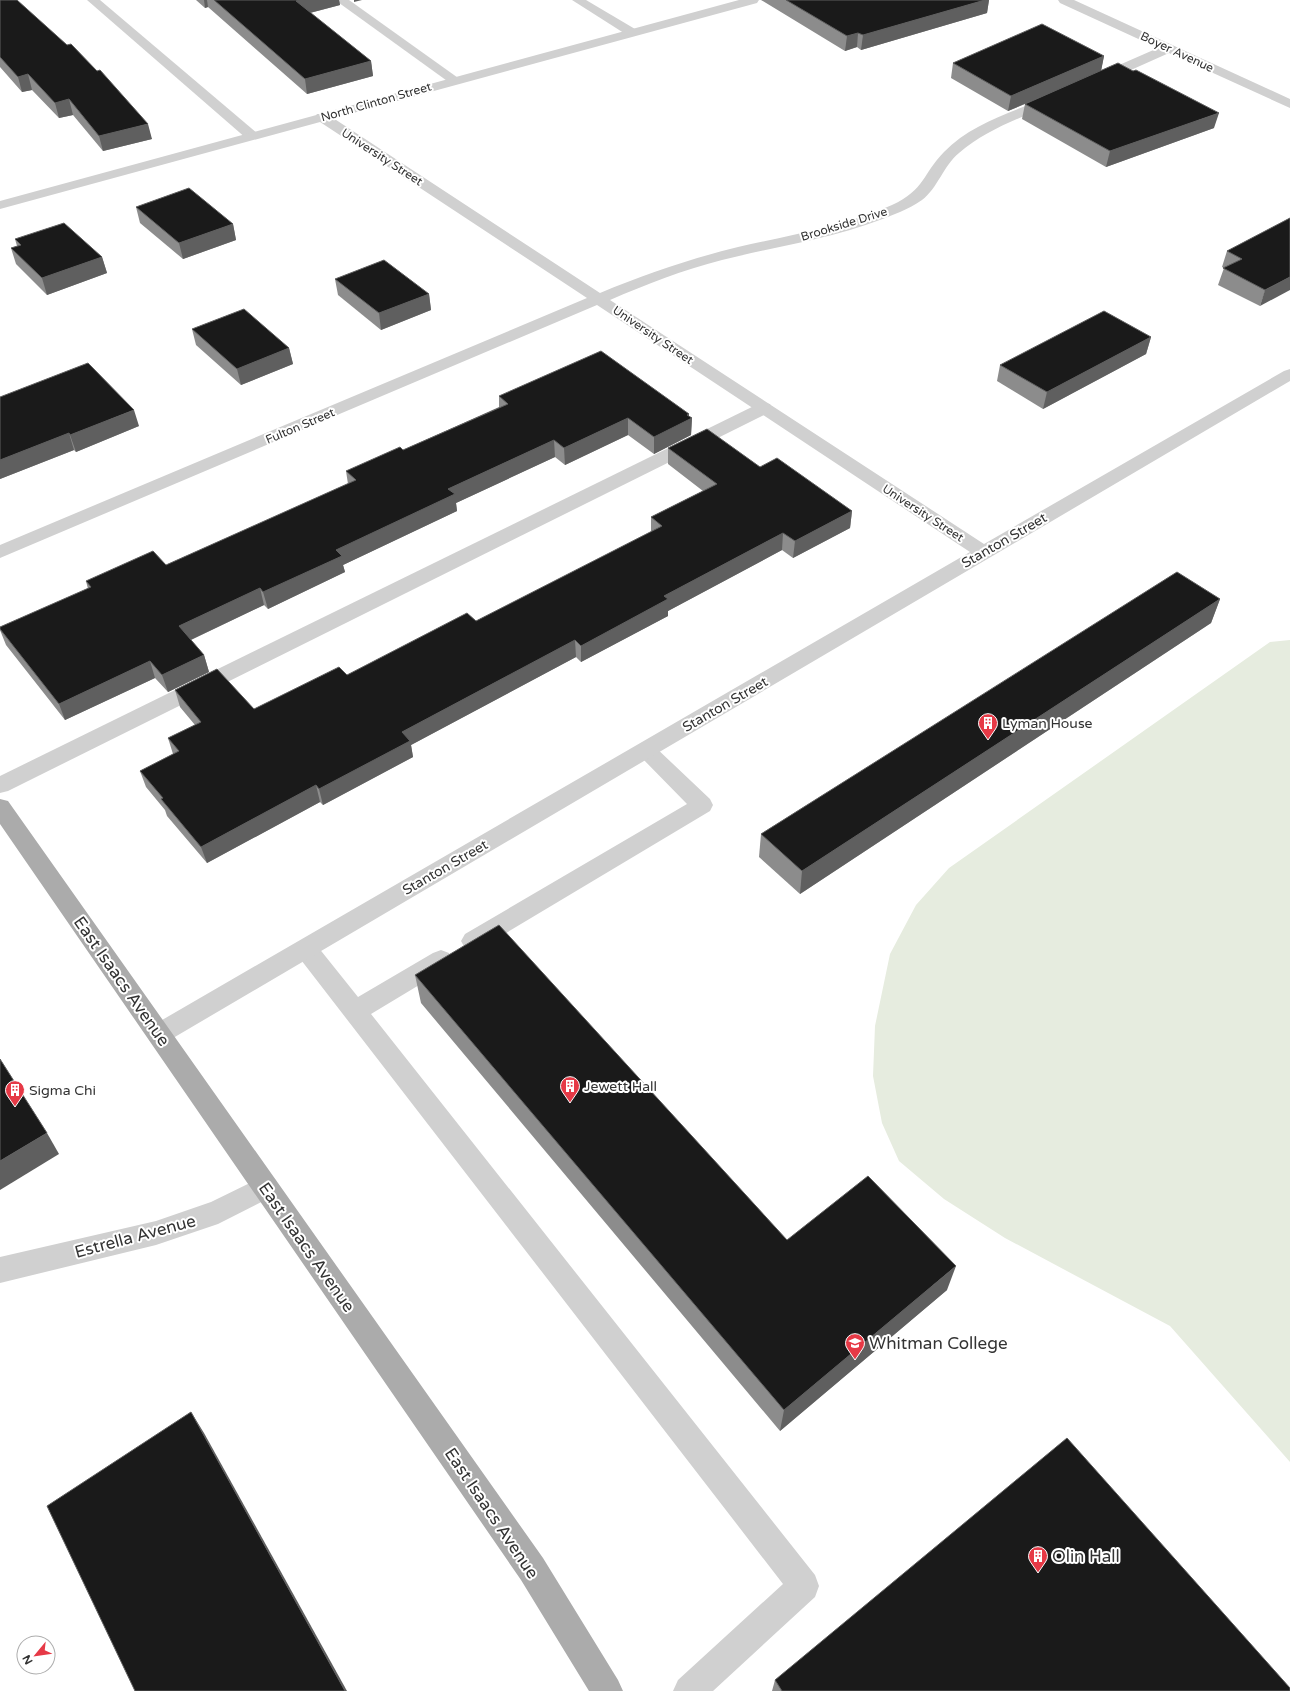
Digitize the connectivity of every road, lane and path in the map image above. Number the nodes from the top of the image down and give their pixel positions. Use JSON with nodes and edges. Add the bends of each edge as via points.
{"nodes":[{"id":1,"x":93,"y":0,"type":"edge"},
{"id":2,"x":341,"y":0,"type":"edge"},
{"id":3,"x":578,"y":0,"type":"edge"},
{"id":4,"x":753,"y":0,"type":"edge"},
{"id":5,"x":1064,"y":0,"type":"edge"},
{"id":6,"x":631,"y":32,"type":"junction"},
{"id":7,"x":1169,"y":48,"type":"junction"},
{"id":8,"x":455,"y":80,"type":"junction"},
{"id":9,"x":1083,"y":86,"type":"edge"},
{"id":10,"x":1062,"y":95,"type":"edge"},
{"id":11,"x":1290,"y":104,"type":"edge"},
{"id":12,"x":322,"y":117,"type":"junction"},
{"id":13,"x":252,"y":136,"type":"junction"},
{"id":14,"x":0,"y":205,"type":"edge"},
{"id":15,"x":600,"y":300,"type":"junction"},
{"id":16,"x":1290,"y":374,"type":"edge"},
{"id":17,"x":764,"y":408,"type":"junction"},
{"id":18,"x":0,"y":552,"type":"edge"},
{"id":19,"x":983,"y":552,"type":"junction"},
{"id":20,"x":646,"y":750,"type":"junction"},
{"id":21,"x":0,"y":785,"type":"edge"},
{"id":22,"x":0,"y":807,"type":"edge"},
{"id":23,"x":306,"y":948,"type":"junction"},
{"id":24,"x":355,"y":1011,"type":"junction"},
{"id":25,"x":160,"y":1034,"type":"junction"},
{"id":26,"x":266,"y":1187,"type":"junction"},
{"id":27,"x":0,"y":1270,"type":"edge"},
{"id":28,"x":607,"y":1691,"type":"edge"},
{"id":29,"x":689,"y":1691,"type":"edge"}],
"edges":[{"from":1,"to":13,"type":"street"},
{"from":2,"to":8,"type":"street"},
{"from":3,"to":6,"type":"street"},
{"from":4,"to":6,"type":"street","name":"North Clinton Street"},
{"from":5,"to":7,"type":"street","name":"Boyer Avenue"},
{"from":6,"to":8,"type":"street","name":"North Clinton Street"},
{"from":7,"to":9,"type":"street"},
{"from":7,"to":11,"type":"street","name":"Boyer Avenue"},
{"from":8,"to":12,"type":"street","name":"North Clinton Street"},
{"from":10,"to":15,"type":"street","name":"Brookside Drive","via":[[970,137],[941,162],[931,180],[916,197],[890,211],[821,233],[679,267]]},
{"from":12,"to":13,"type":"street","name":"North Clinton Street"},
{"from":12,"to":15,"type":"street","name":"University Street"},
{"from":13,"to":14,"type":"street","name":"North Clinton Street"},
{"from":15,"to":17,"type":"street","name":"University Street"},
{"from":15,"to":18,"type":"street","name":"Fulton Street"},
{"from":16,"to":19,"type":"street","name":"Stanton Street"},
{"from":17,"to":19,"type":"street","name":"University Street"},
{"from":17,"to":21,"type":"street"},
{"from":19,"to":20,"type":"street","name":"Stanton Street"},
{"from":20,"to":23,"type":"street","name":"Stanton Street"},
{"from":20,"to":24,"type":"street","via":[[702,805]]},
{"from":22,"to":25,"type":"main road","name":"East Isaacs Avenue"},
{"from":23,"to":24,"type":"street"},
{"from":23,"to":25,"type":"street","name":"Stanton Street"},
{"from":24,"to":29,"type":"street","via":[[804,1586]]},
{"from":25,"to":26,"type":"main road","name":"East Isaacs Avenue"},
{"from":26,"to":27,"type":"street","name":"Estrella Avenue","via":[[218,1212],[156,1233]]},
{"from":26,"to":28,"type":"main road","name":"East Isaacs Avenue","via":[[532,1569]]}]}
